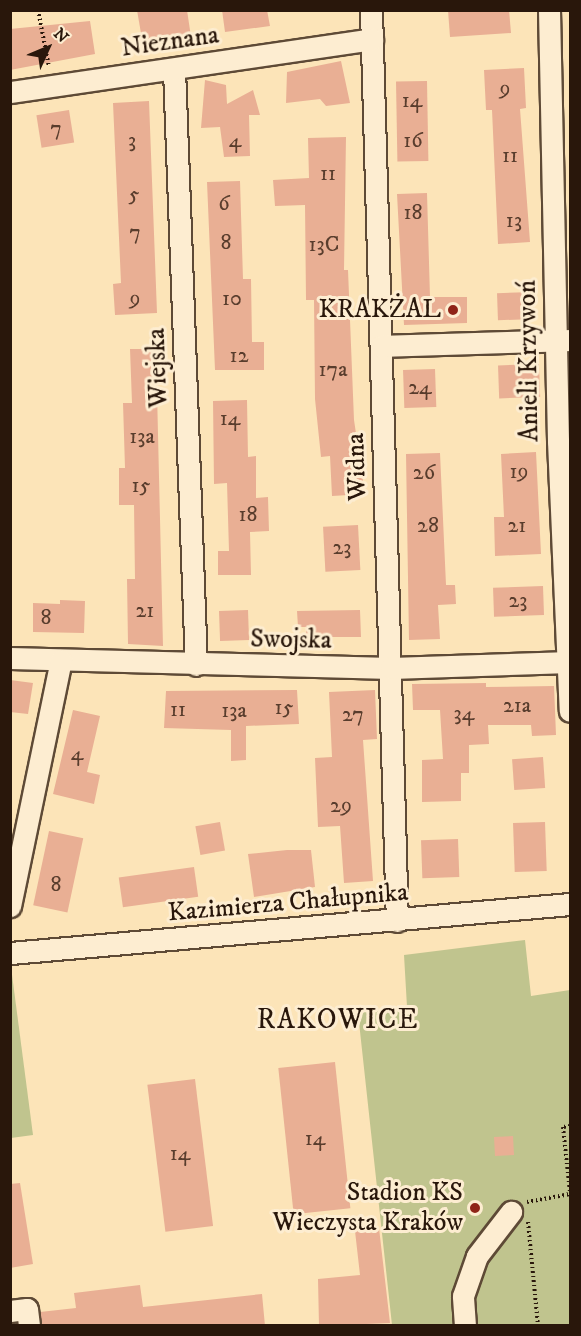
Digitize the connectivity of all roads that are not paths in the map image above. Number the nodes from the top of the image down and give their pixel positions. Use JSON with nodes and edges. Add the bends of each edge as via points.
{"nodes":[{"id":1,"x":371,"y":10,"type":"edge"},
{"id":2,"x":549,"y":10,"type":"edge"},
{"id":3,"x":372,"y":39,"type":"junction"},
{"id":4,"x":174,"y":69,"type":"junction"},
{"id":5,"x":10,"y":92,"type":"edge"},
{"id":6,"x":563,"y":340,"type":"edge"},
{"id":7,"x":381,"y":346,"type":"junction"},
{"id":8,"x":10,"y":658,"type":"edge"},
{"id":9,"x":61,"y":660,"type":"junction"},
{"id":10,"x":570,"y":662,"type":"edge"},
{"id":11,"x":196,"y":665,"type":"junction"},
{"id":12,"x":390,"y":668,"type":"junction"},
{"id":13,"x":570,"y":711,"type":"edge"},
{"id":14,"x":570,"y":903,"type":"edge"},
{"id":15,"x":10,"y":906,"type":"edge"},
{"id":16,"x":397,"y":921,"type":"junction"},
{"id":17,"x":10,"y":953,"type":"edge"},
{"id":18,"x":511,"y":1212,"type":"dead end"},
{"id":19,"x":10,"y":1311,"type":"edge"},
{"id":20,"x":29,"y":1326,"type":"edge"},
{"id":21,"x":465,"y":1326,"type":"edge"}],
"edges":[{"from":1,"to":3,"type":"street","name":"Widna"},
{"from":2,"to":6,"type":"street","name":"Anieli Krzywoń"},
{"from":3,"to":4,"type":"street","name":"Nieznana"},
{"from":3,"to":7,"type":"street","name":"Widna"},
{"from":4,"to":5,"type":"street","name":"Nieznana"},
{"from":4,"to":11,"type":"street","name":"Wiejska"},
{"from":6,"to":7,"type":"street"},
{"from":6,"to":10,"type":"street","name":"Anieli Krzywoń"},
{"from":7,"to":12,"type":"street","name":"Widna"},
{"from":8,"to":9,"type":"street","name":"Swojska"},
{"from":9,"to":11,"type":"street","name":"Swojska"},
{"from":9,"to":15,"type":"street"},
{"from":10,"to":12,"type":"street","name":"Swojska"},
{"from":10,"to":13,"type":"street","name":"Anieli Krzywoń"},
{"from":11,"to":12,"type":"street","name":"Swojska"},
{"from":12,"to":16,"type":"street","name":"Widna"},
{"from":14,"to":16,"type":"street","name":"Kazimierza Chałupnika"},
{"from":16,"to":17,"type":"street","name":"Kazimierza Chałupnika"},
{"from":18,"to":21,"type":"street","via":[[477,1256],[463,1296]]},
{"from":19,"to":20,"type":"street","via":[[27,1309]]}]}
